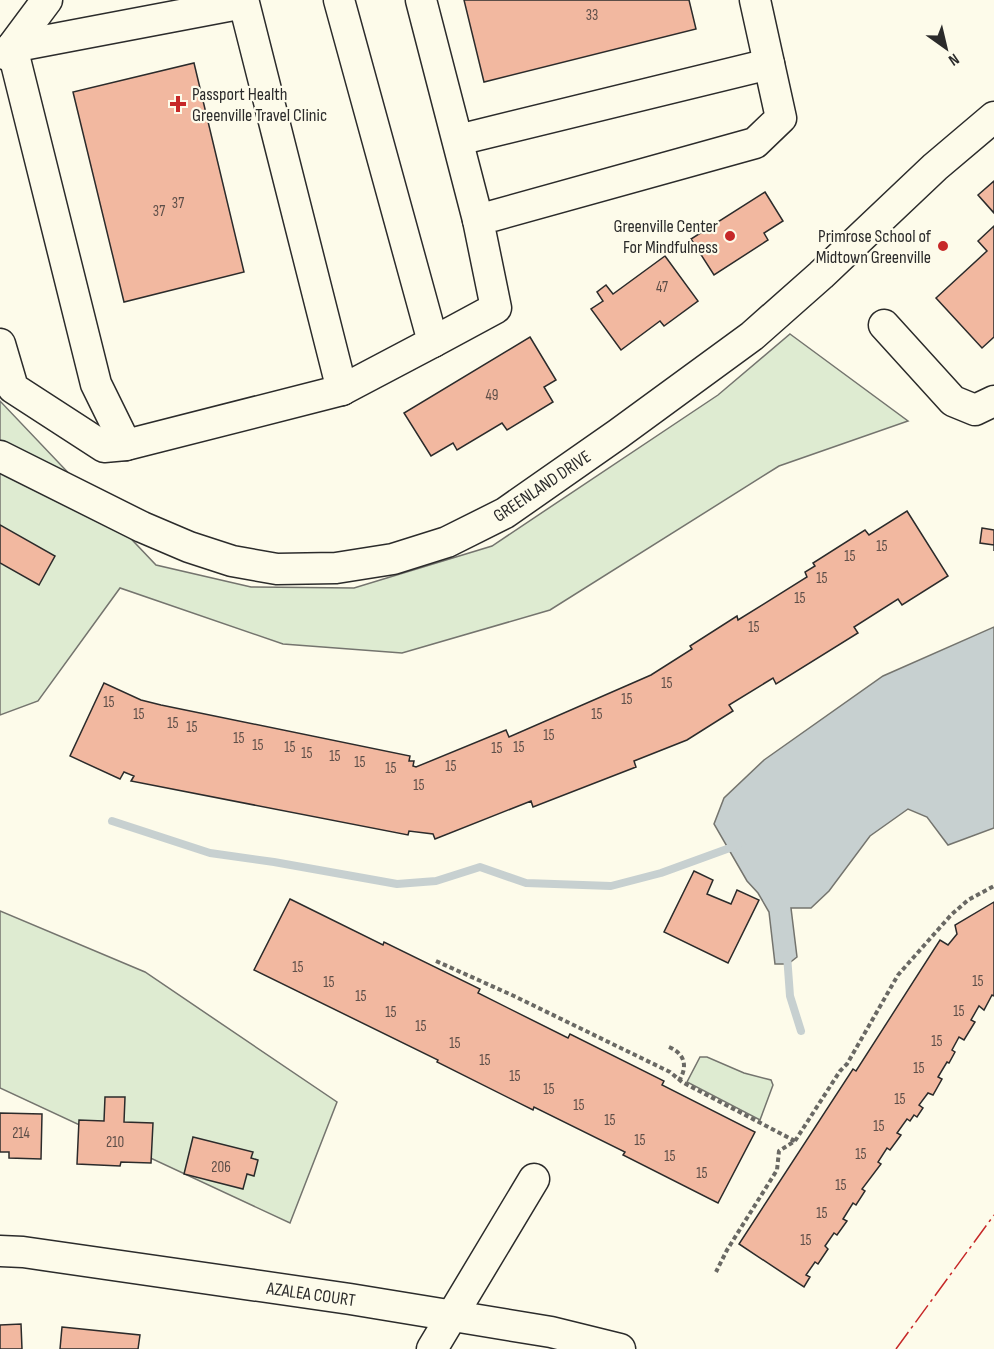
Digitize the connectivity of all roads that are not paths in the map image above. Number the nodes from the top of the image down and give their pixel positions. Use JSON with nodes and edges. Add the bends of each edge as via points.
{"nodes":[{"id":1,"x":47,"y":0,"type":"edge"},
{"id":2,"x":339,"y":0,"type":"edge"},
{"id":3,"x":421,"y":0,"type":"edge"},
{"id":4,"x":755,"y":0,"type":"edge"},
{"id":5,"x":6,"y":56,"type":"edge"},
{"id":6,"x":769,"y":64,"type":"junction"},
{"id":7,"x":994,"y":117,"type":"edge"},
{"id":8,"x":458,"y":140,"type":"junction"},
{"id":9,"x":478,"y":220,"type":"junction"},
{"id":10,"x":884,"y":325,"type":"dead end"},
{"id":11,"x":433,"y":342,"type":"junction"},
{"id":12,"x":0,"y":344,"type":"edge"},
{"id":13,"x":342,"y":390,"type":"junction"},
{"id":14,"x":994,"y":401,"type":"edge"},
{"id":15,"x":126,"y":445,"type":"junction"},
{"id":16,"x":0,"y":456,"type":"edge"},
{"id":17,"x":534,"y":1179,"type":"dead end"},
{"id":18,"x":0,"y":1251,"type":"edge"},
{"id":19,"x":451,"y":1316,"type":"junction"},
{"id":20,"x":432,"y":1349,"type":"edge"},
{"id":21,"x":620,"y":1349,"type":"edge"}],
"edges":[{"from":1,"to":5,"type":"street"},
{"from":2,"to":11,"type":"street"},
{"from":3,"to":8,"type":"street"},
{"from":4,"to":6,"type":"street"},
{"from":5,"to":13,"type":"street","via":[[244,3]]},
{"from":5,"to":15,"type":"street","via":[[96,384]]},
{"from":6,"to":8,"type":"street"},
{"from":6,"to":9,"type":"street","via":[[781,117],[755,143]]},
{"from":7,"to":16,"type":"street","name":"GREENLAND DRIVE","via":[[752,336],[505,513],[447,542],[393,559],[336,568],[277,569],[232,561],[142,527]]},
{"from":8,"to":9,"type":"street"},
{"from":9,"to":11,"type":"street","via":[[495,308]]},
{"from":10,"to":14,"type":"street","via":[[953,401],[975,410]]},
{"from":11,"to":13,"type":"street"},
{"from":12,"to":15,"type":"street","via":[[13,388],[105,447]]},
{"from":13,"to":15,"type":"street"},
{"from":17,"to":19,"type":"street"},
{"from":18,"to":19,"type":"street","name":"AZALEA COURT"},
{"from":19,"to":20,"type":"street"},
{"from":19,"to":21,"type":"street","name":"AZALEA COURT","via":[[551,1332]]}]}
